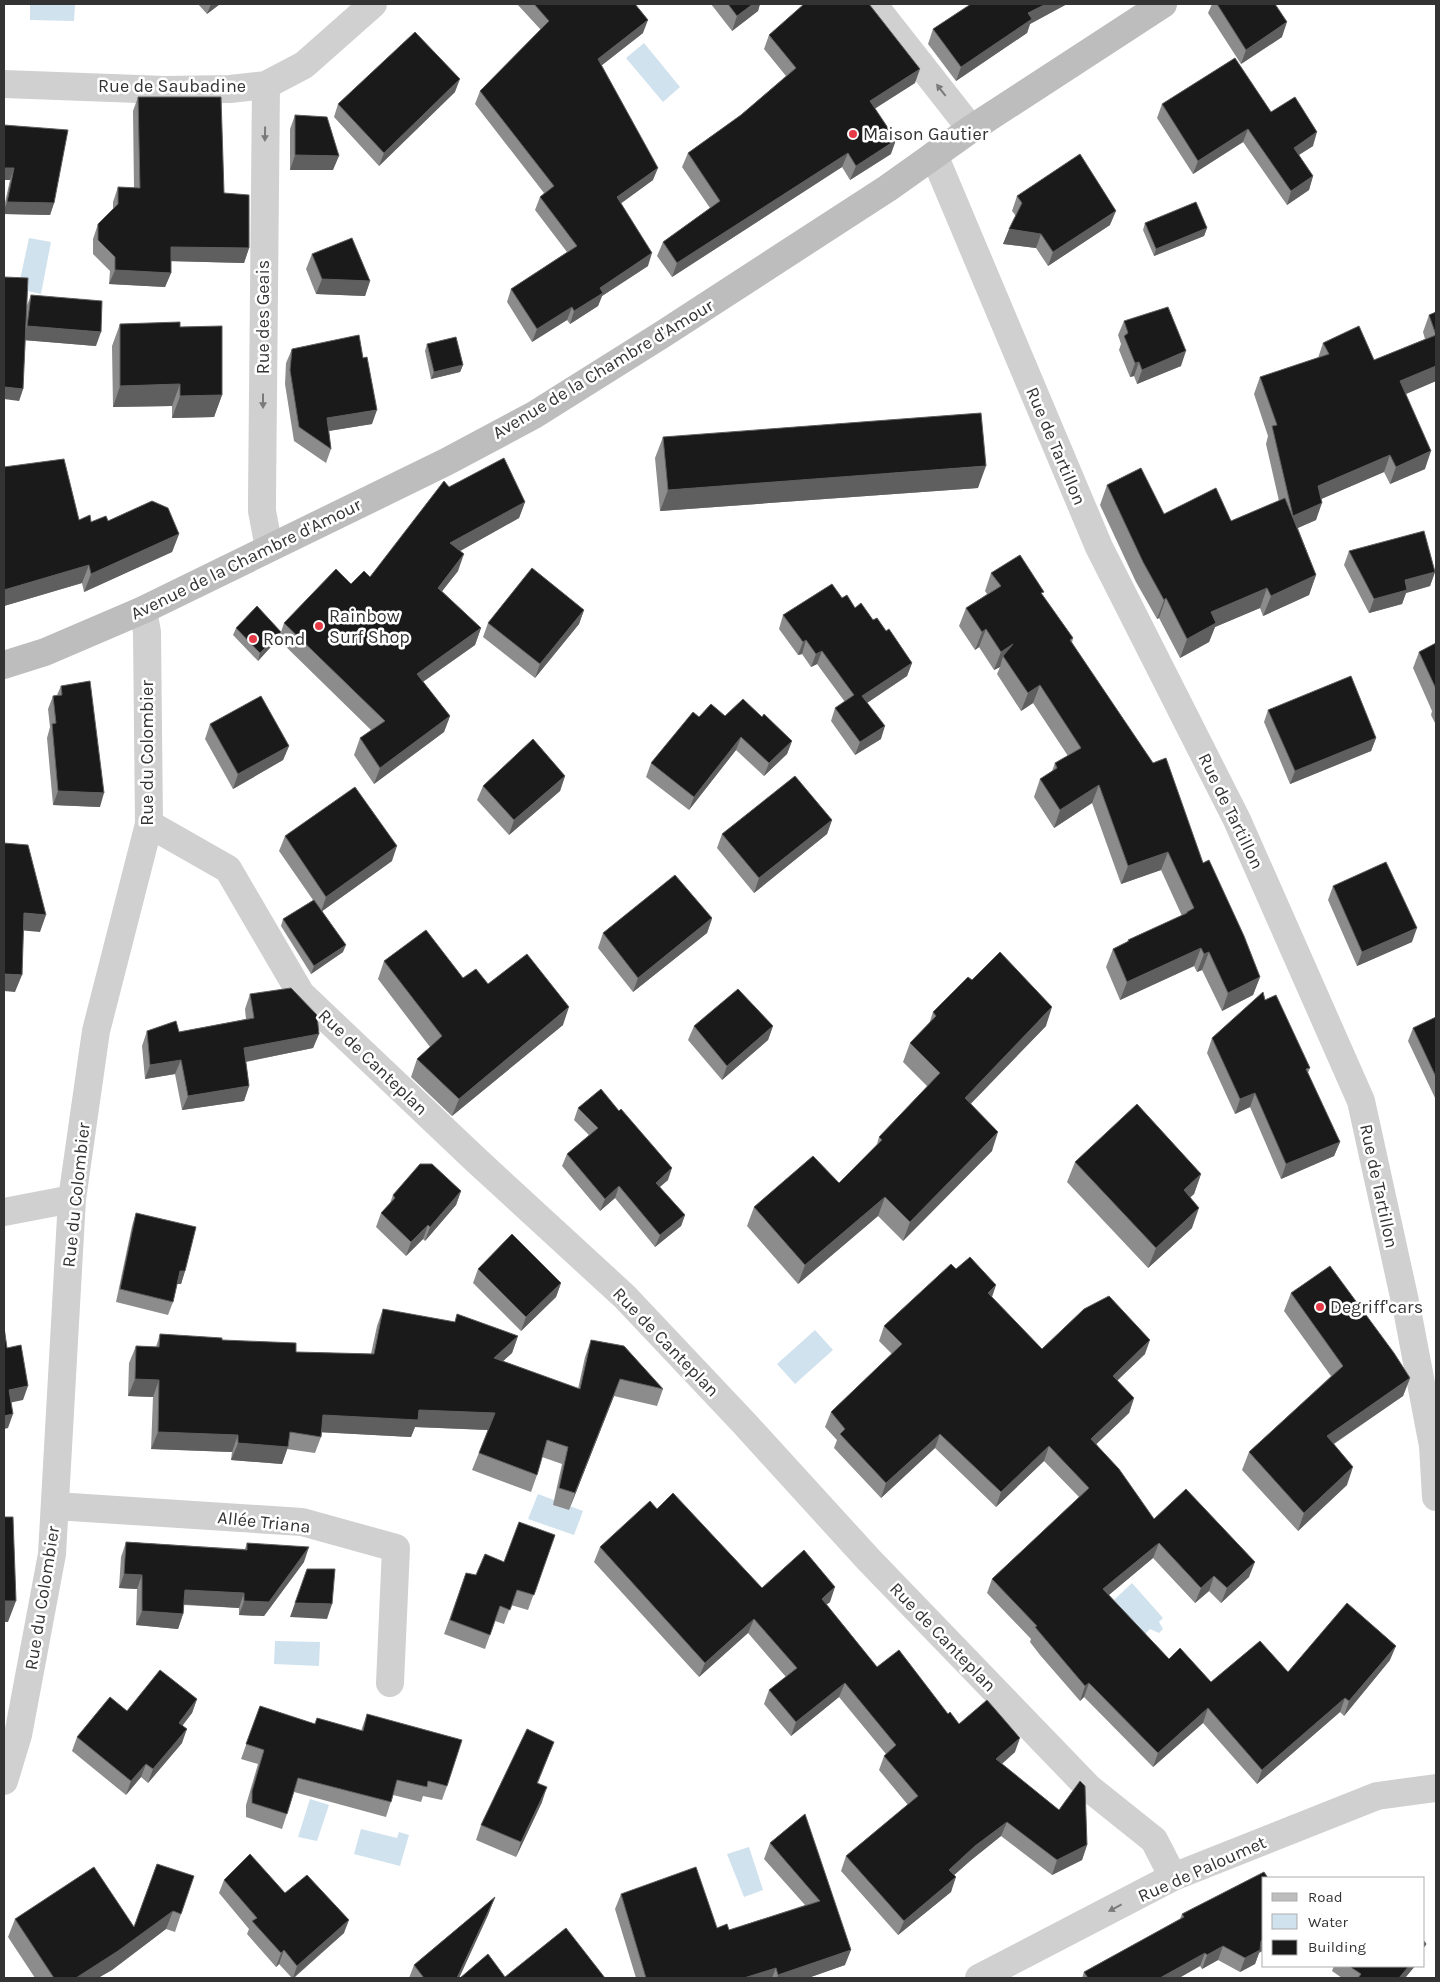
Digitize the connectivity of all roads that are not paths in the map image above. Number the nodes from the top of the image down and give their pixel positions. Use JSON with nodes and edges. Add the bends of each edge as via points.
{"nodes":[{"id":1,"x":373,"y":4,"type":"edge"},
{"id":2,"x":873,"y":4,"type":"edge"},
{"id":3,"x":1163,"y":4,"type":"edge"},
{"id":4,"x":4,"y":84,"type":"edge"},
{"id":5,"x":266,"y":85,"type":"junction"},
{"id":6,"x":971,"y":129,"type":"junction"},
{"id":7,"x":934,"y":155,"type":"junction"},
{"id":8,"x":269,"y":548,"type":"junction"},
{"id":9,"x":143,"y":610,"type":"junction"},
{"id":10,"x":4,"y":665,"type":"edge"},
{"id":11,"x":148,"y":824,"type":"junction"},
{"id":12,"x":72,"y":1199,"type":"junction"},
{"id":13,"x":4,"y":1212,"type":"edge"},
{"id":14,"x":1436,"y":1497,"type":"edge"},
{"id":15,"x":56,"y":1506,"type":"junction"},
{"id":16,"x":390,"y":1682,"type":"dead end"},
{"id":17,"x":4,"y":1781,"type":"edge"},
{"id":18,"x":1436,"y":1788,"type":"edge"},
{"id":19,"x":1173,"y":1878,"type":"junction"},
{"id":20,"x":979,"y":1978,"type":"edge"}],
"edges":[{"from":1,"to":5,"type":"street","name":"Rue de Saubadine","via":[[304,65]]},
{"from":6,"to":2,"type":"street","one_way":true},
{"from":3,"to":6,"type":"main road","name":"Avenue de la Chambre d'Amour"},
{"from":4,"to":5,"type":"street","name":"Rue de Saubadine","via":[[165,90]]},
{"from":5,"to":8,"type":"street","name":"Rue des Geais","one_way":true,"via":[[262,505]]},
{"from":6,"to":7,"type":"main road","name":"Avenue de la Chambre d'Amour"},
{"from":7,"to":8,"type":"main road","name":"Avenue de la Chambre d'Amour","via":[[855,210],[534,415],[446,462]]},
{"from":7,"to":14,"type":"street","name":"Rue de Tartillon","via":[[1099,547],[1237,820],[1361,1101],[1408,1315],[1431,1437]]},
{"from":8,"to":9,"type":"main road","name":"Avenue de la Chambre d'Amour"},
{"from":9,"to":10,"type":"main road","name":"Avenue de la Chambre d'Amour","via":[[45,652]]},
{"from":9,"to":11,"type":"street","name":"Rue du Colombier","via":[[147,632]]},
{"from":11,"to":12,"type":"street","name":"Rue du Colombier","via":[[96,1031]]},
{"from":11,"to":19,"type":"street","name":"Rue de Canteplan","via":[[228,869],[301,994],[625,1297],[869,1560],[1089,1788],[1154,1840]]},
{"from":12,"to":13,"type":"street"},
{"from":12,"to":15,"type":"street","name":"Rue du Colombier"},
{"from":15,"to":16,"type":"street","name":"Allée Triana","via":[[302,1522],[396,1548]]},
{"from":15,"to":17,"type":"street","name":"Rue du Colombier","via":[[45,1592],[18,1734]]},
{"from":18,"to":19,"type":"street","name":"Rue de Paloumet","via":[[1377,1796]]},
{"from":19,"to":20,"type":"street","name":"Rue de Paloumet","one_way":true}]}
